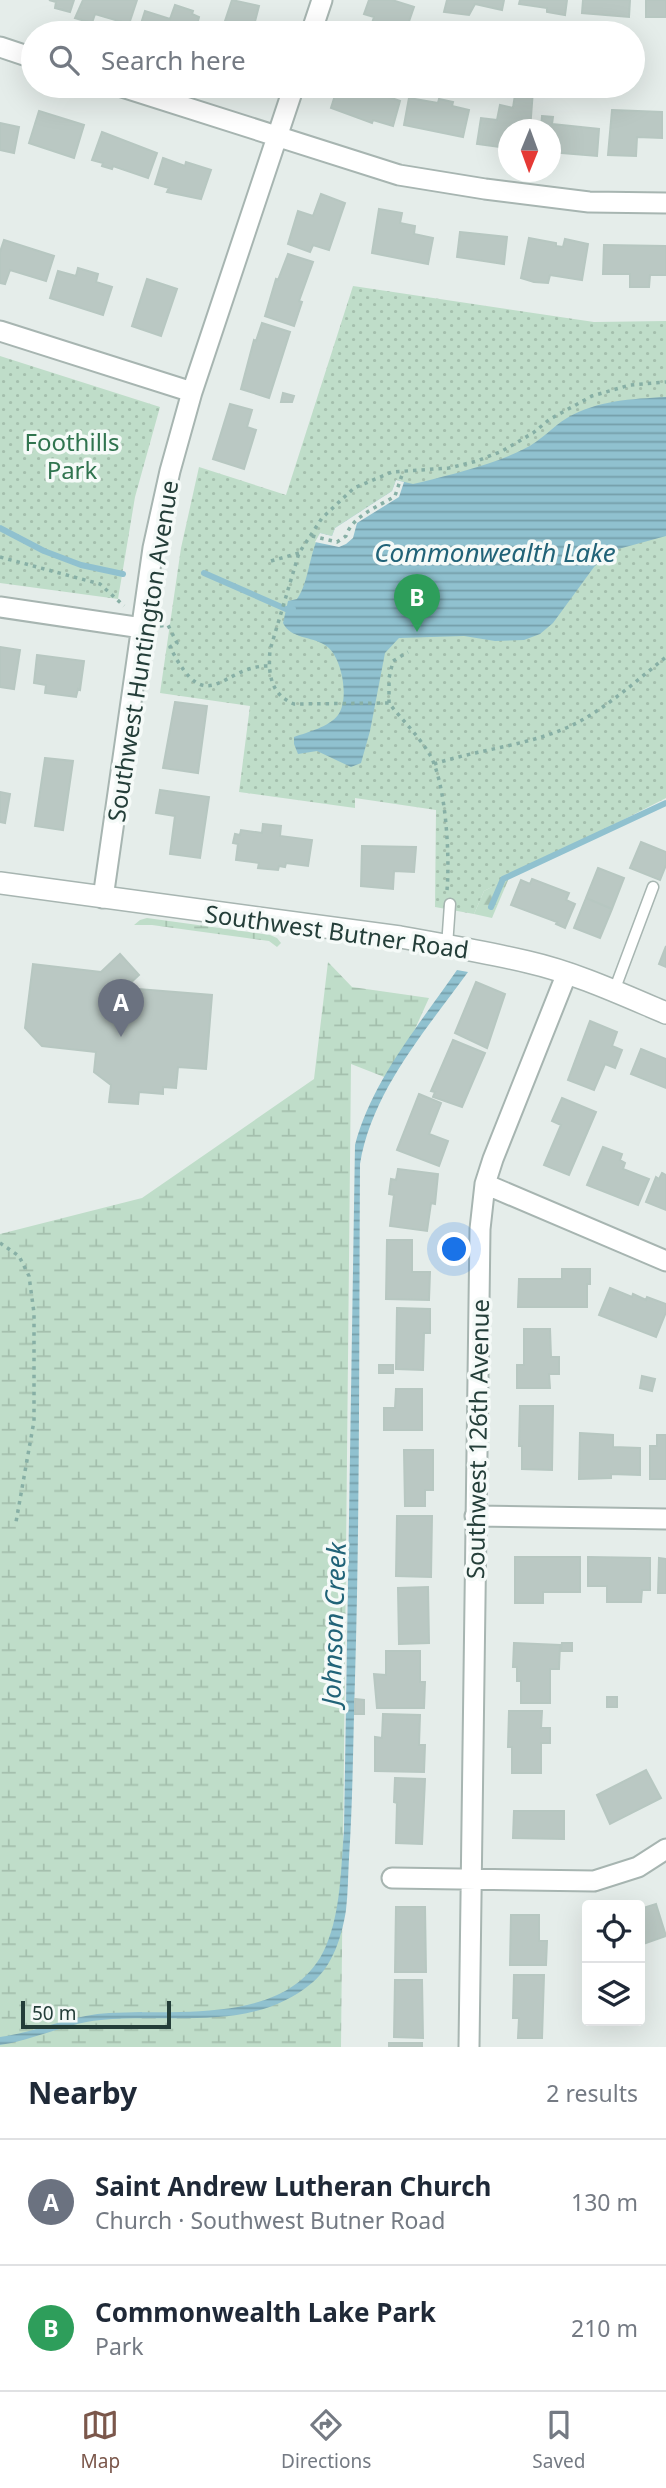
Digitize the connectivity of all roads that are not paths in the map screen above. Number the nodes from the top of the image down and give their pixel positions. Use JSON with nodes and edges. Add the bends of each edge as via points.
{"nodes":[{"id":1,"x":322,"y":0,"type":"edge"},
{"id":2,"x":315,"y":21,"type":"edge"},
{"id":3,"x":0,"y":47,"type":"edge"},
{"id":4,"x":21,"y":54,"type":"edge"},
{"id":5,"x":156,"y":98,"type":"edge"},
{"id":6,"x":290,"y":98,"type":"edge"},
{"id":7,"x":277,"y":137,"type":"junction"},
{"id":8,"x":666,"y":203,"type":"edge"},
{"id":9,"x":0,"y":331,"type":"edge"},
{"id":10,"x":192,"y":392,"type":"junction"},
{"id":11,"x":0,"y":607,"type":"edge"},
{"id":12,"x":142,"y":628,"type":"junction"},
{"id":13,"x":0,"y":883,"type":"edge"},
{"id":14,"x":653,"y":887,"type":"dead end"},
{"id":15,"x":103,"y":898,"type":"junction"},
{"id":16,"x":450,"y":904,"type":"road end"},
{"id":17,"x":447,"y":946,"type":"junction"},
{"id":18,"x":567,"y":974,"type":"junction"},
{"id":19,"x":614,"y":991,"type":"junction"},
{"id":20,"x":666,"y":1013,"type":"edge"},
{"id":21,"x":485,"y":1184,"type":"junction"},
{"id":22,"x":666,"y":1261,"type":"edge"},
{"id":23,"x":475,"y":1516,"type":"junction"},
{"id":24,"x":666,"y":1519,"type":"edge"},
{"id":25,"x":666,"y":1849,"type":"edge"},
{"id":26,"x":392,"y":1878,"type":"dead end"},
{"id":27,"x":472,"y":1878,"type":"junction"},
{"id":28,"x":469,"y":2047,"type":"edge"}],
"edges":[{"from":1,"to":2,"type":"street"},
{"from":3,"to":4,"type":"street"},
{"from":5,"to":7,"type":"street"},
{"from":6,"to":7,"type":"street","name":"Southwest Huntington Avenue"},
{"from":7,"to":8,"type":"street","via":[[399,175],[589,202]]},
{"from":7,"to":10,"type":"street","name":"Southwest Huntington Avenue"},
{"from":9,"to":10,"type":"street"},
{"from":10,"to":12,"type":"street","name":"Southwest Huntington Avenue","via":[[153,548]]},
{"from":11,"to":12,"type":"street"},
{"from":12,"to":15,"type":"street","name":"Southwest Huntington Avenue"},
{"from":13,"to":15,"type":"street","name":"Southwest Butner Road"},
{"from":14,"to":19,"type":"lane"},
{"from":15,"to":17,"type":"street","name":"Southwest Butner Road"},
{"from":16,"to":17,"type":"lane"},
{"from":17,"to":18,"type":"street","name":"Southwest Butner Road"},
{"from":18,"to":19,"type":"street","name":"Southwest Butner Road"},
{"from":18,"to":21,"type":"street","name":"Southwest 126th Avenue"},
{"from":19,"to":20,"type":"street","name":"Southwest Butner Road"},
{"from":21,"to":22,"type":"street"},
{"from":21,"to":23,"type":"street","name":"Southwest 126th Avenue","via":[[480,1229]]},
{"from":23,"to":24,"type":"street"},
{"from":23,"to":27,"type":"street","name":"Southwest 126th Avenue"},
{"from":25,"to":27,"type":"street","via":[[638,1867],[594,1881]]},
{"from":26,"to":27,"type":"street"},
{"from":27,"to":28,"type":"street","name":"Southwest 126th Avenue"}]}
